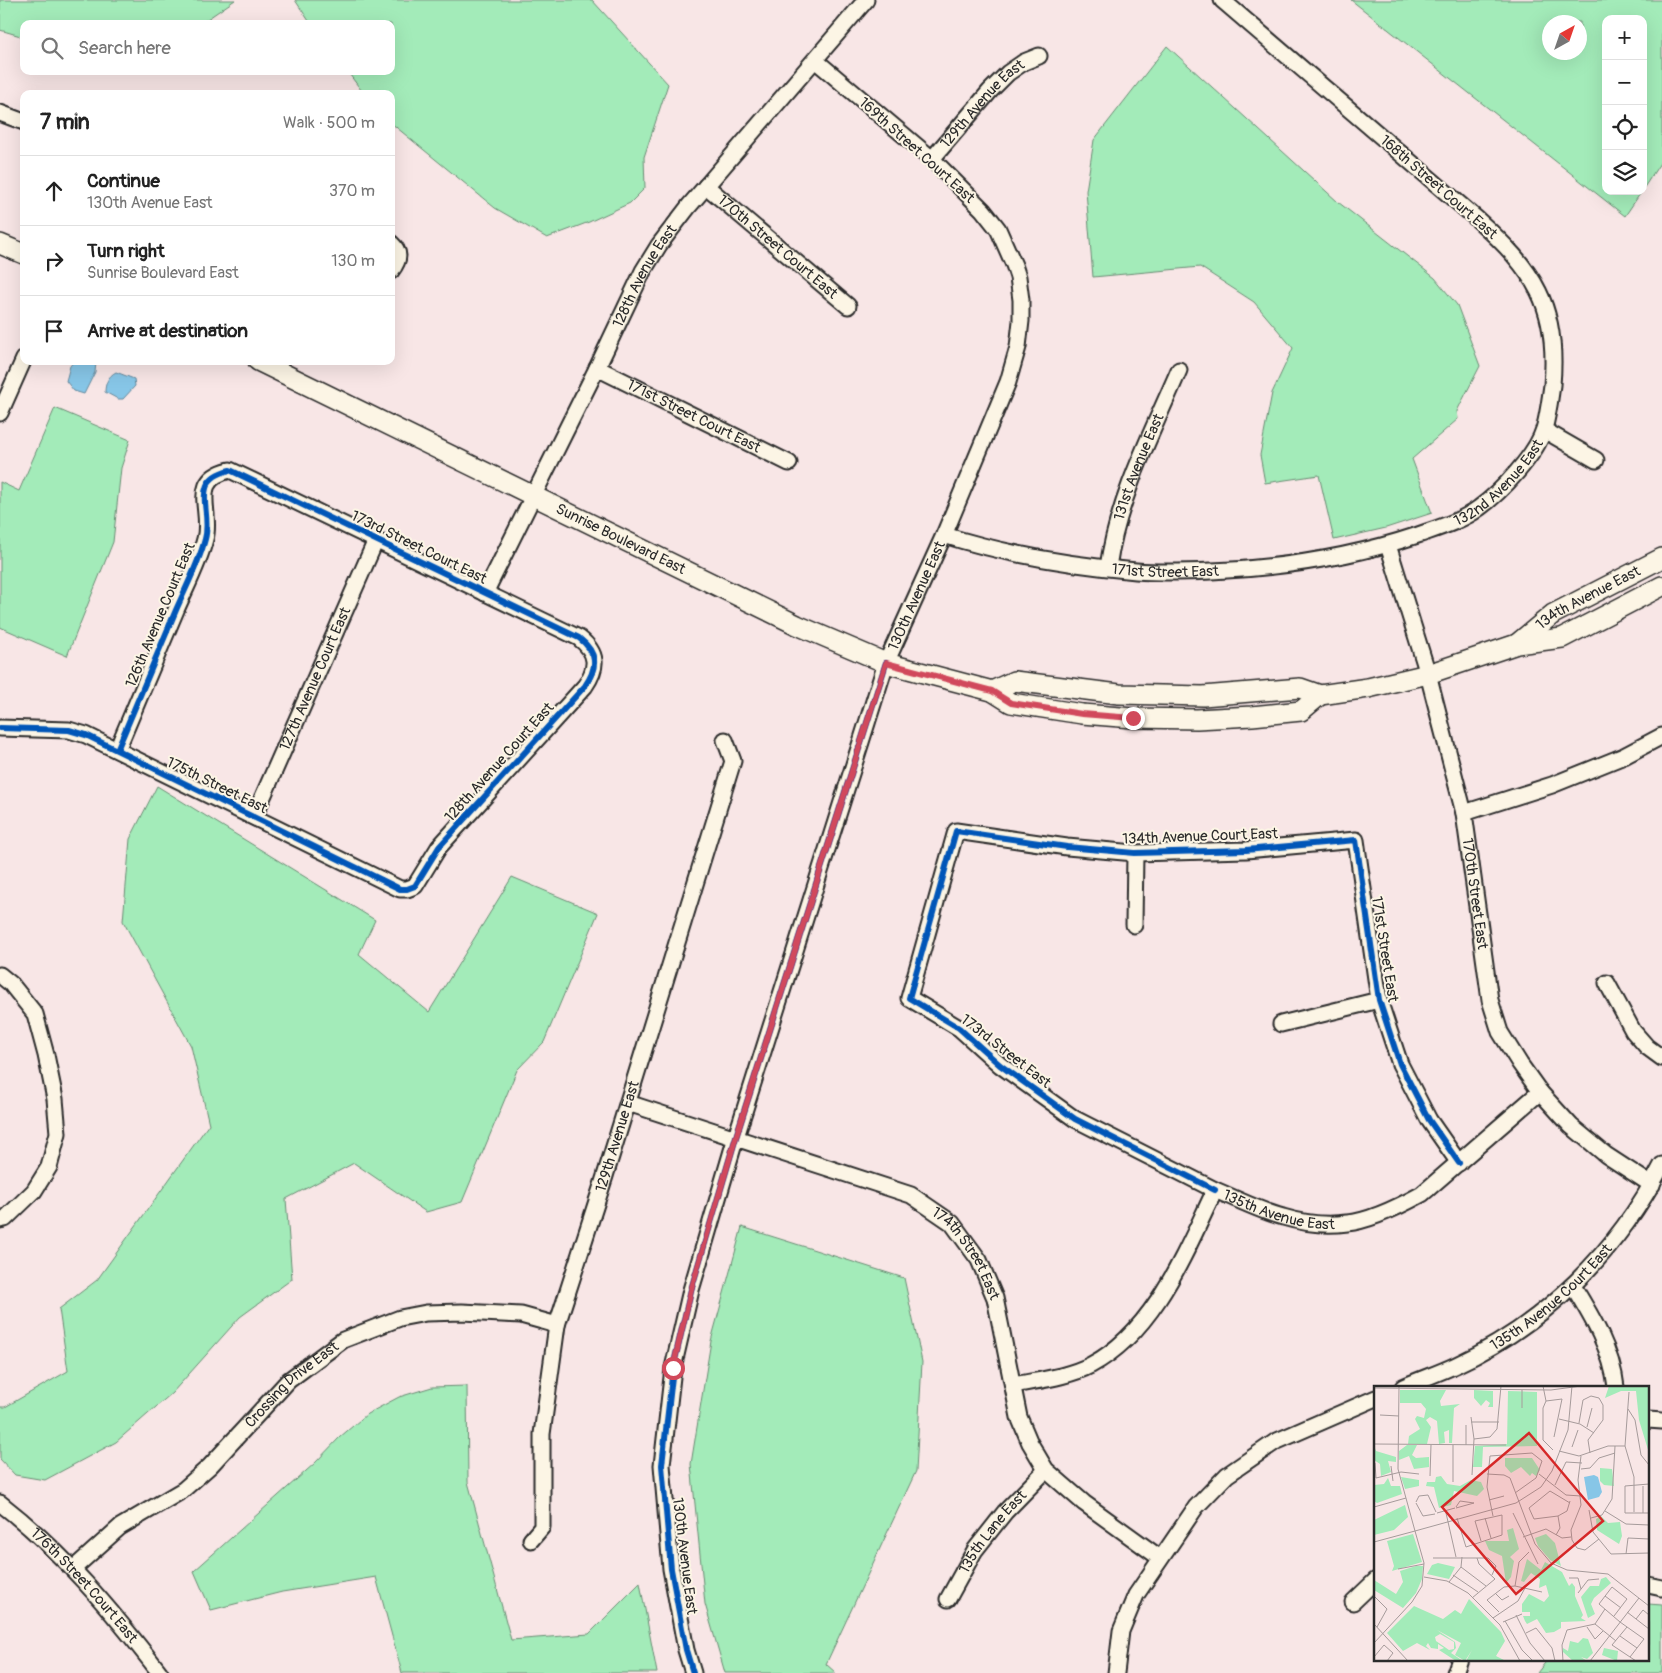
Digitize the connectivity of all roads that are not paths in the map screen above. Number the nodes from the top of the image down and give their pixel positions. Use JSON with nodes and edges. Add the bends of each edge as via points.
{"nodes":[{"id":1,"x":866,"y":0,"type":"edge"},
{"id":2,"x":1222,"y":0,"type":"edge"},
{"id":3,"x":1039,"y":56,"type":"dead end"},
{"id":4,"x":815,"y":60,"type":"junction"},
{"id":5,"x":0,"y":113,"type":"edge"},
{"id":6,"x":20,"y":120,"type":"edge"},
{"id":7,"x":932,"y":159,"type":"junction"},
{"id":8,"x":706,"y":186,"type":"junction"},
{"id":9,"x":0,"y":244,"type":"edge"},
{"id":10,"x":395,"y":246,"type":"edge"},
{"id":11,"x":20,"y":252,"type":"edge"},
{"id":12,"x":395,"y":265,"type":"edge"},
{"id":13,"x":1018,"y":277,"type":"joint"},
{"id":14,"x":848,"y":306,"type":"dead end"},
{"id":15,"x":21,"y":365,"type":"edge"},
{"id":16,"x":266,"y":365,"type":"edge"},
{"id":17,"x":598,"y":368,"type":"junction"},
{"id":18,"x":1179,"y":370,"type":"dead end"},
{"id":19,"x":0,"y":413,"type":"edge"},
{"id":20,"x":1544,"y":430,"type":"junction"},
{"id":21,"x":1596,"y":460,"type":"dead end"},
{"id":22,"x":789,"y":463,"type":"dead end"},
{"id":23,"x":230,"y":470,"type":"joint"},
{"id":24,"x":533,"y":496,"type":"junction"},
{"id":25,"x":944,"y":535,"type":"junction"},
{"id":26,"x":376,"y":540,"type":"junction"},
{"id":27,"x":1388,"y":545,"type":"junction"},
{"id":28,"x":1662,"y":558,"type":"edge"},
{"id":29,"x":1108,"y":567,"type":"junction"},
{"id":30,"x":1662,"y":586,"type":"edge"},
{"id":31,"x":485,"y":592,"type":"junction"},
{"id":32,"x":1517,"y":644,"type":"junction"},
{"id":33,"x":593,"y":653,"type":"joint"},
{"id":34,"x":886,"y":663,"type":"junction"},
{"id":35,"x":1428,"y":674,"type":"junction"},
{"id":36,"x":0,"y":728,"type":"edge"},
{"id":37,"x":1662,"y":736,"type":"edge"},
{"id":38,"x":725,"y":740,"type":"dead end"},
{"id":39,"x":117,"y":750,"type":"junction"},
{"id":40,"x":1464,"y":813,"type":"junction"},
{"id":41,"x":254,"y":817,"type":"junction"},
{"id":42,"x":956,"y":831,"type":"joint"},
{"id":43,"x":1356,"y":840,"type":"joint"},
{"id":44,"x":1135,"y":853,"type":"junction"},
{"id":45,"x":415,"y":886,"type":"joint"},
{"id":46,"x":1134,"y":925,"type":"dead end"},
{"id":47,"x":0,"y":975,"type":"edge"},
{"id":48,"x":1607,"y":983,"type":"dead end"},
{"id":49,"x":1379,"y":1000,"type":"junction"},
{"id":50,"x":1281,"y":1024,"type":"dead end"},
{"id":51,"x":1662,"y":1058,"type":"edge"},
{"id":52,"x":1540,"y":1092,"type":"junction"},
{"id":53,"x":628,"y":1103,"type":"junction"},
{"id":54,"x":736,"y":1137,"type":"junction"},
{"id":55,"x":1459,"y":1163,"type":"junction"},
{"id":56,"x":1662,"y":1165,"type":"edge"},
{"id":57,"x":1652,"y":1185,"type":"junction"},
{"id":58,"x":1215,"y":1190,"type":"junction"},
{"id":59,"x":0,"y":1220,"type":"edge"},
{"id":60,"x":1572,"y":1286,"type":"junction"},
{"id":61,"x":557,"y":1326,"type":"junction"},
{"id":62,"x":1014,"y":1385,"type":"junction"},
{"id":63,"x":1406,"y":1386,"type":"edge"},
{"id":64,"x":1616,"y":1386,"type":"edge"},
{"id":65,"x":1374,"y":1399,"type":"edge"},
{"id":66,"x":1046,"y":1470,"type":"junction"},
{"id":67,"x":0,"y":1503,"type":"edge"},
{"id":68,"x":531,"y":1540,"type":"dead end"},
{"id":69,"x":1160,"y":1558,"type":"junction"},
{"id":70,"x":72,"y":1569,"type":"junction"},
{"id":71,"x":1374,"y":1582,"type":"edge"},
{"id":72,"x":948,"y":1599,"type":"dead end"},
{"id":73,"x":1353,"y":1602,"type":"dead end"},
{"id":74,"x":1460,"y":1660,"type":"edge"},
{"id":75,"x":160,"y":1673,"type":"edge"},
{"id":76,"x":693,"y":1673,"type":"edge"},
{"id":77,"x":1116,"y":1673,"type":"edge"},
{"id":78,"x":1455,"y":1673,"type":"edge"}],
"edges":[{"from":1,"to":4,"type":"street","name":"128th Avenue East"},
{"from":2,"to":20,"type":"street","name":"168th Street Court East","via":[[1477,219],[1507,246],[1523,266],[1547,310],[1553,350],[1551,393]]},
{"from":3,"to":7,"type":"street","name":"129th Avenue East","via":[[1008,73]]},
{"from":4,"to":7,"type":"street","name":"169th Street Court East"},
{"from":4,"to":8,"type":"street","name":"128th Avenue East"},
{"from":5,"to":6,"type":"street"},
{"from":7,"to":13,"type":"street","name":"169th Street Court East","via":[[998,229]]},
{"from":8,"to":14,"type":"street","name":"170th Street Court East"},
{"from":8,"to":17,"type":"street","name":"128th Avenue East","via":[[643,270]]},
{"from":9,"to":11,"type":"street"},
{"from":10,"to":12,"type":"street","via":[[398,257]]},
{"from":13,"to":25,"type":"street","name":"130th Avenue East","via":[[1021,321],[1008,382]]},
{"from":15,"to":19,"type":"street"},
{"from":16,"to":24,"type":"street","name":"Sunrise Boulevard East"},
{"from":17,"to":22,"type":"street","name":"171st Street Court East"},
{"from":17,"to":24,"type":"street","name":"128th Avenue East"},
{"from":18,"to":29,"type":"street","name":"131st Avenue East","via":[[1117,521]]},
{"from":20,"to":21,"type":"street","name":"132nd Avenue East"},
{"from":20,"to":27,"type":"street","name":"132nd Avenue East","via":[[1506,485],[1478,509],[1436,529]]},
{"from":23,"to":26,"type":"street","name":"173rd Street Court East"},
{"from":23,"to":39,"type":"street","name":"126th Avenue Court East","via":[[210,477],[205,492],[206,537]]},
{"from":24,"to":31,"type":"street","name":"128th Avenue East"},
{"from":24,"to":34,"type":"street","name":"Sunrise Boulevard East","via":[[752,604]]},
{"from":25,"to":29,"type":"street","name":"171st Street East","via":[[1049,561]]},
{"from":25,"to":34,"type":"street","name":"130th Avenue East"},
{"from":26,"to":31,"type":"street","name":"173rd Street Court East"},
{"from":26,"to":41,"type":"street","name":"127th Avenue Court East"},
{"from":27,"to":29,"type":"street","name":"171st Street East","via":[[1324,560],[1241,569],[1176,572]]},
{"from":27,"to":35,"type":"street","name":"170th Street East"},
{"from":28,"to":32,"type":"street","name":"134th Avenue East","via":[[1553,614]]},
{"from":30,"to":32,"type":"street","name":"134th Avenue East","via":[[1562,638]]},
{"from":31,"to":33,"type":"street","name":"173rd Street Court East","via":[[579,638]]},
{"from":32,"to":35,"type":"street","name":"134th Avenue East"},
{"from":33,"to":45,"type":"street","name":"128th Avenue Court East","via":[[595,665],[585,686],[439,847]]},
{"from":34,"to":35,"type":"street","name":"Sunrise Boulevard East","via":[[992,691],[1011,703],[1133,718],[1197,719],[1300,711],[1320,695]]},
{"from":34,"to":54,"type":"street","name":"130th Avenue East"},
{"from":35,"to":40,"type":"street","name":"170th Street East"},
{"from":36,"to":39,"type":"street","name":"175th Street East","via":[[70,730]]},
{"from":37,"to":40,"type":"street","via":[[1624,756],[1552,785]]},
{"from":38,"to":53,"type":"street","name":"129th Avenue East","via":[[734,761]]},
{"from":39,"to":41,"type":"street","name":"175th Street East"},
{"from":40,"to":52,"type":"street","name":"170th Street East","via":[[1490,1000],[1500,1032]]},
{"from":41,"to":45,"type":"street","name":"175th Street East","via":[[400,889]]},
{"from":42,"to":44,"type":"street","name":"134th Avenue Court East"},
{"from":42,"to":58,"type":"street","name":"173rd Street East","via":[[909,998],[959,1028],[1000,1066],[1075,1119]]},
{"from":43,"to":44,"type":"street","name":"134th Avenue Court East","via":[[1246,850]]},
{"from":43,"to":49,"type":"street","name":"171st Street East"},
{"from":44,"to":46,"type":"street"},
{"from":47,"to":59,"type":"street","via":[[35,1014],[55,1099],[58,1133],[49,1167],[34,1191]]},
{"from":48,"to":51,"type":"street","via":[[1633,1031]]},
{"from":49,"to":50,"type":"street"},
{"from":49,"to":55,"type":"street","name":"171st Street East","via":[[1400,1064],[1429,1120]]},
{"from":52,"to":55,"type":"street","name":"135th Avenue East"},
{"from":52,"to":57,"type":"street","name":"170th Street East","via":[[1571,1126],[1606,1155]]},
{"from":53,"to":54,"type":"street","name":"174th Street East"},
{"from":53,"to":61,"type":"street","name":"129th Avenue East"},
{"from":54,"to":62,"type":"street","name":"174th Street East","via":[[911,1195],[952,1223],[979,1260],[995,1298]]},
{"from":54,"to":76,"type":"street","name":"130th Avenue East","via":[[691,1290],[673,1368],[662,1465],[671,1569]]},
{"from":55,"to":58,"type":"street","name":"135th Avenue East","via":[[1422,1194],[1404,1204],[1348,1224],[1312,1223],[1282,1217]]},
{"from":56,"to":57,"type":"street","name":"135th Avenue Court East"},
{"from":57,"to":60,"type":"street","name":"135th Avenue Court East","via":[[1618,1236]]},
{"from":58,"to":62,"type":"street","name":"135th Avenue East","via":[[1172,1277],[1144,1320],[1118,1347],[1090,1365],[1063,1375]]},
{"from":60,"to":63,"type":"street","name":"135th Avenue Court East","via":[[1503,1339]]},
{"from":60,"to":64,"type":"street","via":[[1593,1319],[1608,1353]]},
{"from":61,"to":68,"type":"street","name":"129th Avenue East","via":[[542,1434],[542,1527]]},
{"from":61,"to":70,"type":"street","name":"Crossing Drive East","via":[[521,1315],[426,1313],[400,1318],[344,1340],[290,1380],[210,1466],[183,1490],[120,1527]]},
{"from":62,"to":66,"type":"street","name":"174th Street East","via":[[1019,1417]]},
{"from":65,"to":69,"type":"street","via":[[1275,1442],[1228,1475],[1196,1507]]},
{"from":66,"to":69,"type":"street","name":"174th Street East","via":[[1084,1504]]},
{"from":66,"to":72,"type":"street","name":"135th Lane East","via":[[1005,1512],[975,1550]]},
{"from":67,"to":70,"type":"street","name":"176th Street Court East"},
{"from":69,"to":77,"type":"street","via":[[1136,1595],[1121,1631]]},
{"from":70,"to":75,"type":"street","name":"176th Street Court East"},
{"from":71,"to":73,"type":"street"},
{"from":74,"to":78,"type":"street"}]}
